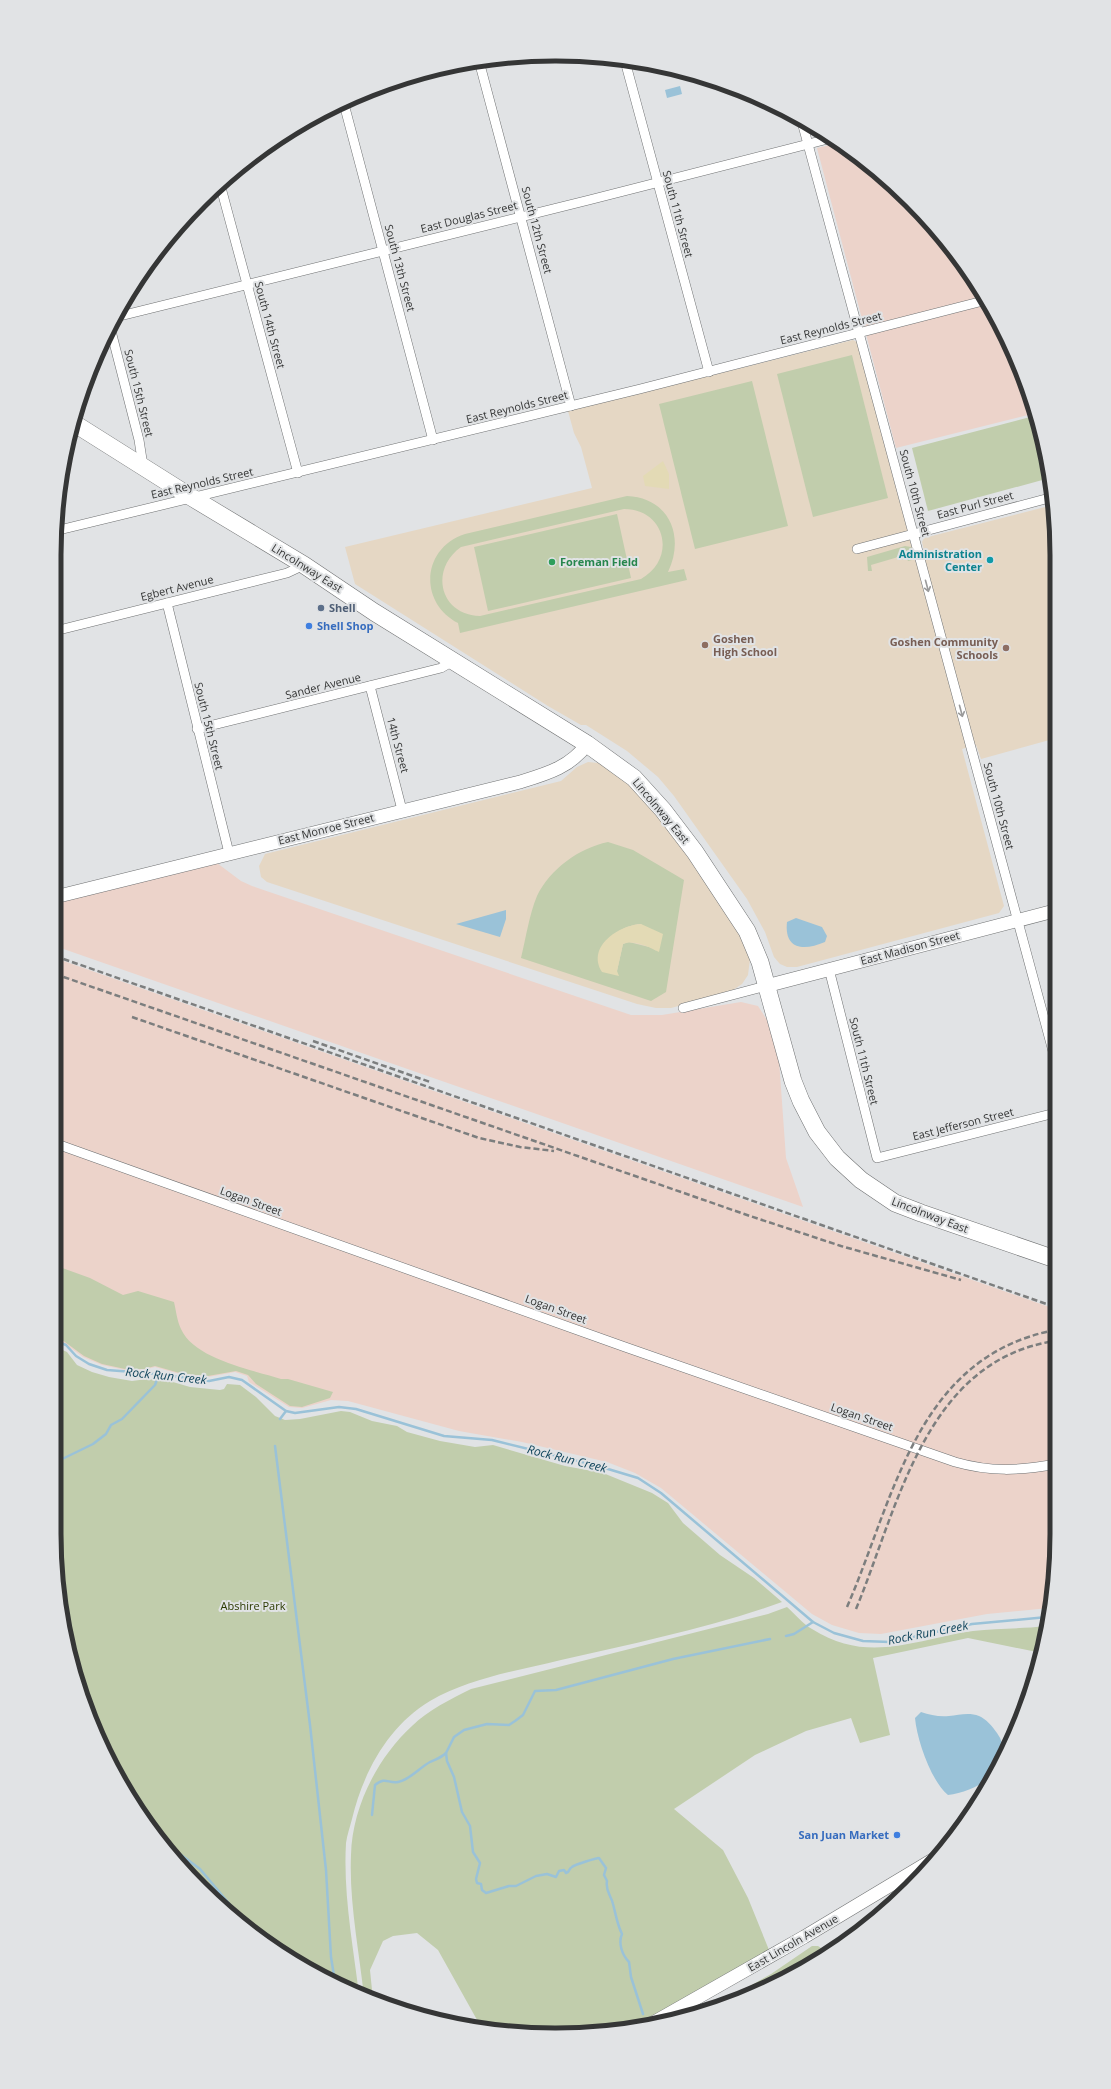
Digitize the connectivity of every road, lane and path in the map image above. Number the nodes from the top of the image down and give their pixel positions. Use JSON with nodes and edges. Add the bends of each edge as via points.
{"nodes":[{"id":1,"x":626,"y":66,"type":"edge"},
{"id":2,"x":481,"y":67,"type":"edge"},
{"id":3,"x":345,"y":108,"type":"edge"},
{"id":4,"x":803,"y":127,"type":"edge"},
{"id":5,"x":824,"y":140,"type":"edge"},
{"id":6,"x":808,"y":144,"type":"junction"},
{"id":7,"x":657,"y":183,"type":"junction"},
{"id":8,"x":222,"y":191,"type":"edge"},
{"id":9,"x":521,"y":217,"type":"junction"},
{"id":10,"x":383,"y":250,"type":"junction"},
{"id":11,"x":247,"y":284,"type":"junction"},
{"id":12,"x":980,"y":302,"type":"edge"},
{"id":13,"x":123,"y":315,"type":"edge"},
{"id":14,"x":859,"y":333,"type":"junction"},
{"id":15,"x":112,"y":336,"type":"edge"},
{"id":16,"x":709,"y":372,"type":"junction"},
{"id":17,"x":571,"y":406,"type":"junction"},
{"id":18,"x":79,"y":426,"type":"edge"},
{"id":19,"x":433,"y":440,"type":"junction"},
{"id":20,"x":143,"y":466,"type":"junction"},
{"id":21,"x":298,"y":473,"type":"junction"},
{"id":22,"x":191,"y":497,"type":"junction"},
{"id":23,"x":1047,"y":499,"type":"edge"},
{"id":24,"x":62,"y":529,"type":"edge"},
{"id":25,"x":913,"y":534,"type":"junction"},
{"id":26,"x":857,"y":549,"type":"dead end"},
{"id":27,"x":304,"y":565,"type":"junction"},
{"id":28,"x":167,"y":604,"type":"junction"},
{"id":29,"x":61,"y":630,"type":"edge"},
{"id":30,"x":452,"y":661,"type":"junction"},
{"id":31,"x":370,"y":686,"type":"junction"},
{"id":32,"x":197,"y":729,"type":"junction"},
{"id":33,"x":587,"y":744,"type":"junction"},
{"id":34,"x":402,"y":810,"type":"junction"},
{"id":35,"x":229,"y":854,"type":"junction"},
{"id":36,"x":61,"y":896,"type":"edge"},
{"id":37,"x":1050,"y":912,"type":"edge"},
{"id":38,"x":1018,"y":920,"type":"junction"},
{"id":39,"x":829,"y":970,"type":"junction"},
{"id":40,"x":766,"y":986,"type":"junction"},
{"id":41,"x":683,"y":1008,"type":"dead end"},
{"id":42,"x":1050,"y":1041,"type":"edge"},
{"id":43,"x":1050,"y":1114,"type":"edge"},
{"id":44,"x":61,"y":1146,"type":"edge"},
{"id":45,"x":877,"y":1158,"type":"joint"},
{"id":46,"x":1050,"y":1257,"type":"edge"},
{"id":47,"x":1050,"y":1465,"type":"edge"},
{"id":48,"x":920,"y":1868,"type":"edge"},
{"id":49,"x":668,"y":2014,"type":"edge"}],
"edges":[{"from":1,"to":7,"type":"street","name":"South 11th Street"},
{"from":2,"to":9,"type":"street","name":"South 12th Street"},
{"from":3,"to":10,"type":"street","name":"South 13th Street"},
{"from":4,"to":6,"type":"street","name":"South 10th Street"},
{"from":5,"to":6,"type":"street","name":"East Douglas Street"},
{"from":6,"to":7,"type":"street","name":"East Douglas Street"},
{"from":6,"to":14,"type":"street","name":"South 10th Street"},
{"from":7,"to":9,"type":"street","name":"East Douglas Street"},
{"from":7,"to":16,"type":"street","name":"South 11th Street"},
{"from":8,"to":11,"type":"street","name":"South 14th Street"},
{"from":9,"to":10,"type":"street","name":"East Douglas Street"},
{"from":9,"to":17,"type":"street","name":"South 12th Street"},
{"from":10,"to":11,"type":"street","name":"East Douglas Street"},
{"from":10,"to":19,"type":"street","name":"South 13th Street"},
{"from":11,"to":13,"type":"street","name":"East Douglas Street"},
{"from":11,"to":21,"type":"street","name":"South 14th Street"},
{"from":12,"to":14,"type":"street","name":"East Reynolds Street"},
{"from":14,"to":16,"type":"street","name":"East Reynolds Street"},
{"from":14,"to":25,"type":"street","name":"South 10th Street"},
{"from":15,"to":20,"type":"street","name":"South 15th Street","via":[[139,440]]},
{"from":16,"to":17,"type":"street","name":"East Reynolds Street"},
{"from":17,"to":19,"type":"street","name":"East Reynolds Street"},
{"from":18,"to":20,"type":"highway","name":"Lincolnway East"},
{"from":19,"to":21,"type":"street","name":"East Reynolds Street"},
{"from":20,"to":22,"type":"highway","name":"Lincolnway East"},
{"from":21,"to":22,"type":"street","name":"East Reynolds Street"},
{"from":22,"to":24,"type":"street","name":"East Reynolds Street"},
{"from":22,"to":27,"type":"highway","name":"Lincolnway East"},
{"from":23,"to":25,"type":"street","name":"East Purl Street"},
{"from":25,"to":26,"type":"street","name":"East Purl Street"},
{"from":25,"to":38,"type":"street","name":"South 10th Street","one_way":true},
{"from":27,"to":28,"type":"street","name":"Egbert Avenue","via":[[287,573]]},
{"from":27,"to":30,"type":"highway","name":"Lincolnway East"},
{"from":28,"to":29,"type":"street","name":"Egbert Avenue"},
{"from":28,"to":32,"type":"street","name":"South 15th Street"},
{"from":30,"to":31,"type":"street","name":"Sander Avenue","via":[[441,668]]},
{"from":30,"to":33,"type":"highway","name":"Lincolnway East"},
{"from":31,"to":32,"type":"street","name":"Sander Avenue"},
{"from":31,"to":34,"type":"street","name":"14th Street"},
{"from":32,"to":35,"type":"street","name":"South 15th Street"},
{"from":33,"to":34,"type":"main road","name":"East Monroe Street","via":[[580,754],[568,763],[544,775]]},
{"from":33,"to":40,"type":"highway","name":"Lincolnway East","via":[[634,778],[695,852],[747,932],[758,956]]},
{"from":34,"to":35,"type":"main road","name":"East Monroe Street"},
{"from":35,"to":36,"type":"main road","name":"East Monroe Street"},
{"from":37,"to":38,"type":"main road","name":"East Madison Street"},
{"from":38,"to":39,"type":"main road","name":"East Madison Street"},
{"from":38,"to":42,"type":"street","name":"South 10th Street"},
{"from":39,"to":40,"type":"main road","name":"East Madison Street"},
{"from":39,"to":45,"type":"street","name":"South 11th Street"},
{"from":40,"to":41,"type":"street"},
{"from":40,"to":46,"type":"highway","name":"Lincolnway East","via":[[793,1081],[809,1117],[827,1145],[861,1180],[895,1202],[921,1214]]},
{"from":43,"to":45,"type":"street","name":"East Jefferson Street"},
{"from":44,"to":47,"type":"street","name":"Logan Street","via":[[954,1462],[978,1469],[994,1470]]},
{"from":48,"to":49,"type":"main road","name":"East Lincoln Avenue"}]}
